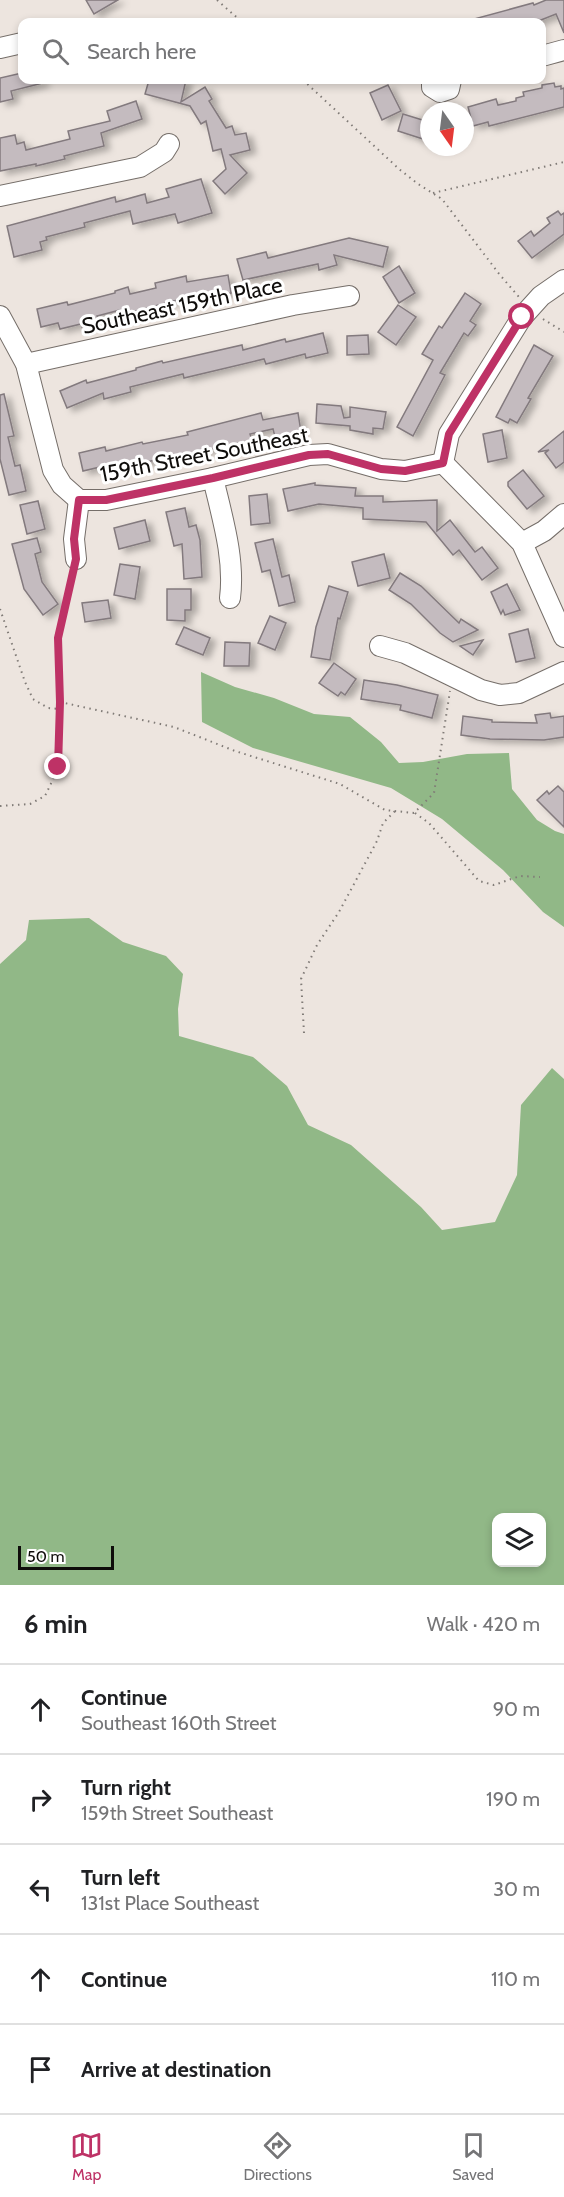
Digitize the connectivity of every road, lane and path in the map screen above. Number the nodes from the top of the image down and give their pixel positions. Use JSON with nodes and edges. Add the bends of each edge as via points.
{"nodes":[{"id":1,"x":217,"y":0,"type":"edge"},
{"id":2,"x":237,"y":18,"type":"edge"},
{"id":3,"x":18,"y":44,"type":"edge"},
{"id":4,"x":0,"y":48,"type":"edge"},
{"id":5,"x":564,"y":50,"type":"edge"},
{"id":6,"x":546,"y":55,"type":"edge"},
{"id":7,"x":307,"y":84,"type":"edge"},
{"id":8,"x":432,"y":84,"type":"edge"},
{"id":9,"x":450,"y":84,"type":"edge"},
{"id":10,"x":169,"y":144,"type":"dead end"},
{"id":11,"x":564,"y":162,"type":"edge"},
{"id":12,"x":433,"y":193,"type":"junction"},
{"id":13,"x":0,"y":196,"type":"edge"},
{"id":14,"x":564,"y":280,"type":"edge"},
{"id":15,"x":349,"y":296,"type":"dead end"},
{"id":16,"x":530,"y":309,"type":"junction"},
{"id":17,"x":0,"y":316,"type":"edge"},
{"id":18,"x":564,"y":332,"type":"edge"},
{"id":19,"x":26,"y":364,"type":"junction"},
{"id":20,"x":443,"y":463,"type":"junction"},
{"id":21,"x":213,"y":478,"type":"junction"},
{"id":22,"x":79,"y":500,"type":"junction"},
{"id":23,"x":564,"y":514,"type":"edge"},
{"id":24,"x":522,"y":543,"type":"junction"},
{"id":25,"x":76,"y":559,"type":"joint"},
{"id":26,"x":230,"y":598,"type":"dead end"},
{"id":27,"x":0,"y":609,"type":"edge"},
{"id":28,"x":564,"y":637,"type":"edge"},
{"id":29,"x":380,"y":646,"type":"dead end"},
{"id":30,"x":564,"y":672,"type":"edge"},
{"id":31,"x":453,"y":676,"type":"junction"},
{"id":32,"x":60,"y":702,"type":"junction"},
{"id":33,"x":60,"y":709,"type":"junction"},
{"id":34,"x":0,"y":806,"type":"edge"},
{"id":35,"x":395,"y":811,"type":"junction"},
{"id":36,"x":414,"y":813,"type":"junction"},
{"id":37,"x":540,"y":877,"type":"dead end"},
{"id":38,"x":304,"y":1033,"type":"dead end"}],
"edges":[{"from":1,"to":2,"type":"path"},
{"from":3,"to":4,"type":"street"},
{"from":5,"to":6,"type":"street"},
{"from":7,"to":12,"type":"path","via":[[399,169]]},
{"from":8,"to":9,"type":"street","via":[[440,92],[449,89]]},
{"from":10,"to":13,"type":"street","via":[[140,168]]},
{"from":11,"to":12,"type":"path"},
{"from":12,"to":16,"type":"path"},
{"from":14,"to":16,"type":"street"},
{"from":15,"to":19,"type":"street","name":"Southeast 159th Place"},
{"from":16,"to":18,"type":"path"},
{"from":16,"to":20,"type":"street","via":[[449,434]]},
{"from":17,"to":19,"type":"street"},
{"from":19,"to":22,"type":"street","via":[[53,470]]},
{"from":20,"to":21,"type":"street","name":"159th Street Southeast","via":[[405,471],[381,469],[328,454],[309,455]]},
{"from":20,"to":24,"type":"street"},
{"from":21,"to":22,"type":"street","name":"159th Street Southeast","via":[[106,500]]},
{"from":21,"to":26,"type":"street","via":[[233,579]]},
{"from":22,"to":25,"type":"street","via":[[74,539]]},
{"from":23,"to":24,"type":"street"},
{"from":24,"to":28,"type":"street"},
{"from":25,"to":32,"type":"path","via":[[58,638]]},
{"from":27,"to":33,"type":"path","via":[[33,699],[48,708]]},
{"from":29,"to":31,"type":"street","via":[[405,653]]},
{"from":30,"to":31,"type":"street","via":[[519,693],[500,694],[481,690]]},
{"from":31,"to":36,"type":"path","via":[[434,794]]},
{"from":32,"to":33,"type":"path"},
{"from":32,"to":35,"type":"path","via":[[174,727],[340,784],[385,810]]},
{"from":33,"to":34,"type":"path","via":[[58,767],[45,796],[30,804]]},
{"from":35,"to":36,"type":"path"},
{"from":35,"to":38,"type":"path","via":[[383,823],[377,841],[301,979]]},
{"from":36,"to":37,"type":"path","via":[[429,823],[479,881],[494,885],[520,876]]}]}
